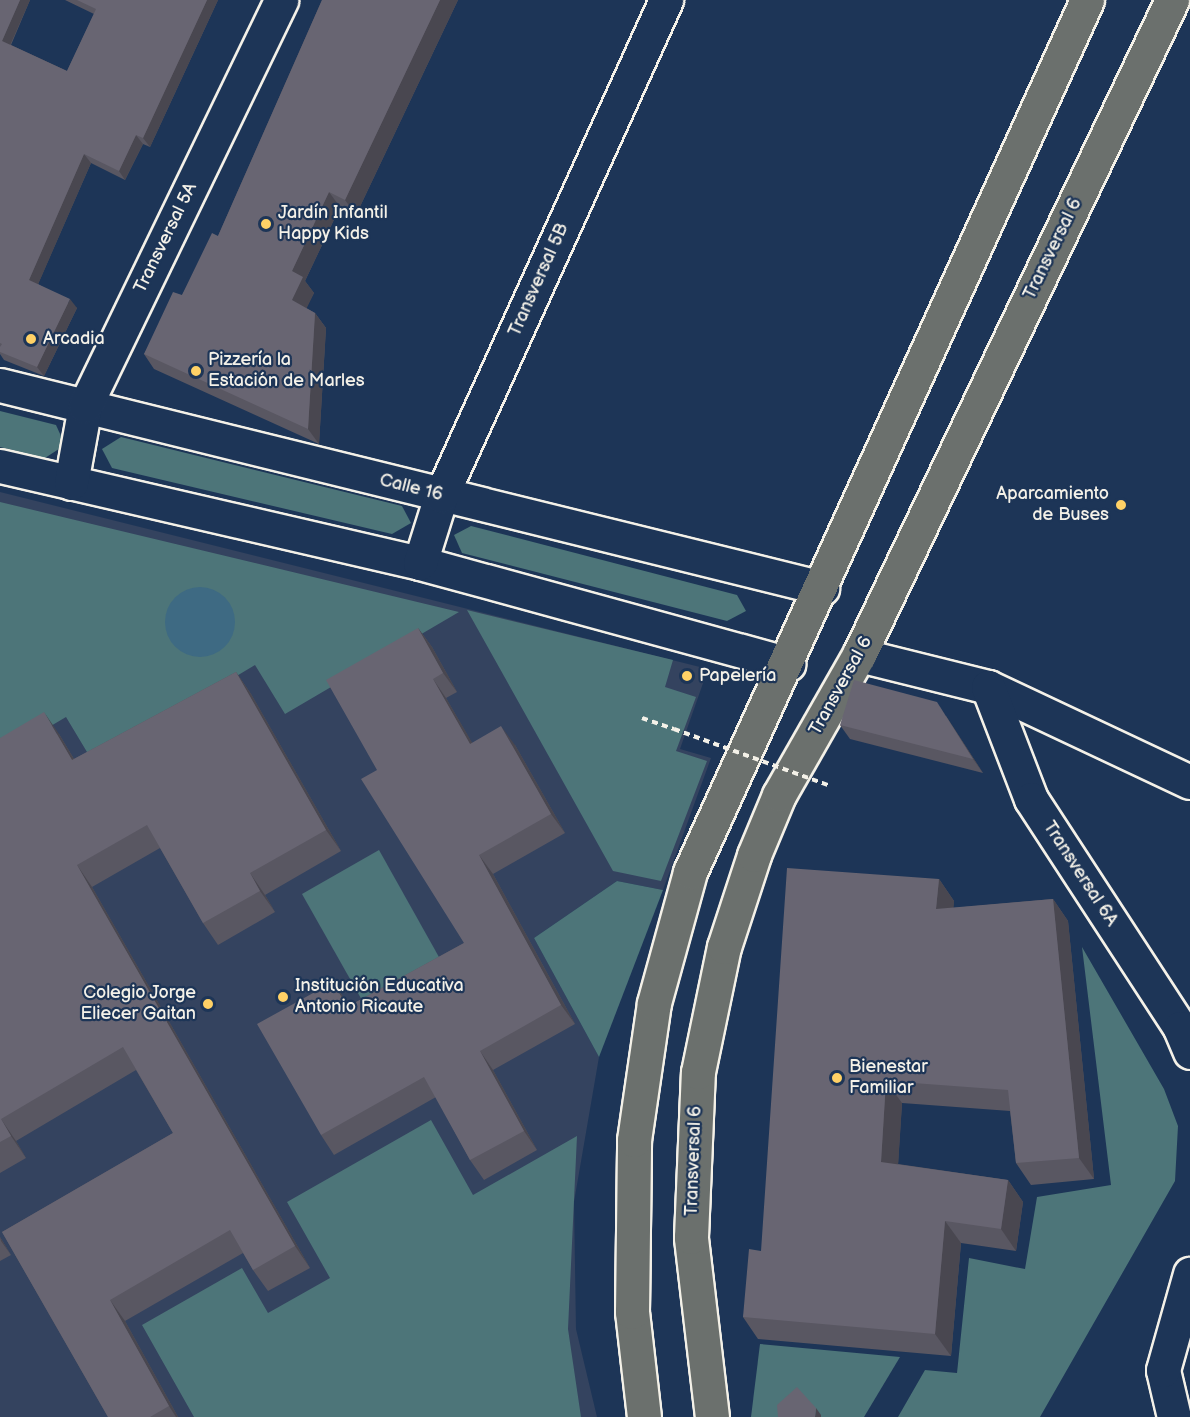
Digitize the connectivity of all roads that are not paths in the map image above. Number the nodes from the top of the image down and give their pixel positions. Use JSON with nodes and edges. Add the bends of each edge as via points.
{"nodes":[{"id":1,"x":281,"y":0,"type":"edge"},
{"id":2,"x":666,"y":0,"type":"edge"},
{"id":3,"x":1087,"y":0,"type":"edge"},
{"id":4,"x":1172,"y":0,"type":"edge"},
{"id":5,"x":0,"y":385,"type":"edge"},
{"id":6,"x":85,"y":406,"type":"junction"},
{"id":7,"x":0,"y":466,"type":"edge"},
{"id":8,"x":71,"y":483,"type":"junction"},
{"id":9,"x":441,"y":496,"type":"junction"},
{"id":10,"x":420,"y":563,"type":"junction"},
{"id":11,"x":822,"y":588,"type":"junction"},
{"id":12,"x":859,"y":655,"type":"junction"},
{"id":13,"x":788,"y":664,"type":"junction"},
{"id":14,"x":988,"y":687,"type":"junction"},
{"id":15,"x":1190,"y":783,"type":"edge"},
{"id":16,"x":1190,"y":1052,"type":"edge"},
{"id":17,"x":1190,"y":1274,"type":"edge"},
{"id":18,"x":643,"y":1415,"type":"edge"},
{"id":19,"x":712,"y":1417,"type":"edge"},
{"id":20,"x":1174,"y":1417,"type":"edge"}],
"edges":[{"from":1,"to":6,"type":"street","name":"Transversal 5A"},
{"from":2,"to":9,"type":"street","name":"Transversal 5B"},
{"from":3,"to":11,"type":"main road"},
{"from":4,"to":12,"type":"main road","name":"Transversal 6"},
{"from":5,"to":6,"type":"street","name":"Calle 16"},
{"from":6,"to":8,"type":"street","name":"Transversal 5A"},
{"from":6,"to":9,"type":"street","name":"Calle 16"},
{"from":7,"to":8,"type":"street"},
{"from":8,"to":10,"type":"street"},
{"from":9,"to":10,"type":"street","name":"Transversal 5B"},
{"from":9,"to":11,"type":"street","name":"Calle 16"},
{"from":10,"to":13,"type":"street"},
{"from":11,"to":13,"type":"main road"},
{"from":12,"to":14,"type":"street"},
{"from":12,"to":19,"type":"main road","name":"Transversal 6","via":[[779,795],[754,855],[723,947],[698,1072],[691,1237]]},
{"from":13,"to":18,"type":"main road","via":[[690,872],[654,1003],[634,1140],[632,1312]]},
{"from":14,"to":15,"type":"street"},
{"from":14,"to":16,"type":"street","name":"Transversal 6A","via":[[1031,799],[1180,1028]]},
{"from":17,"to":20,"type":"street","via":[[1163,1370]]}]}
